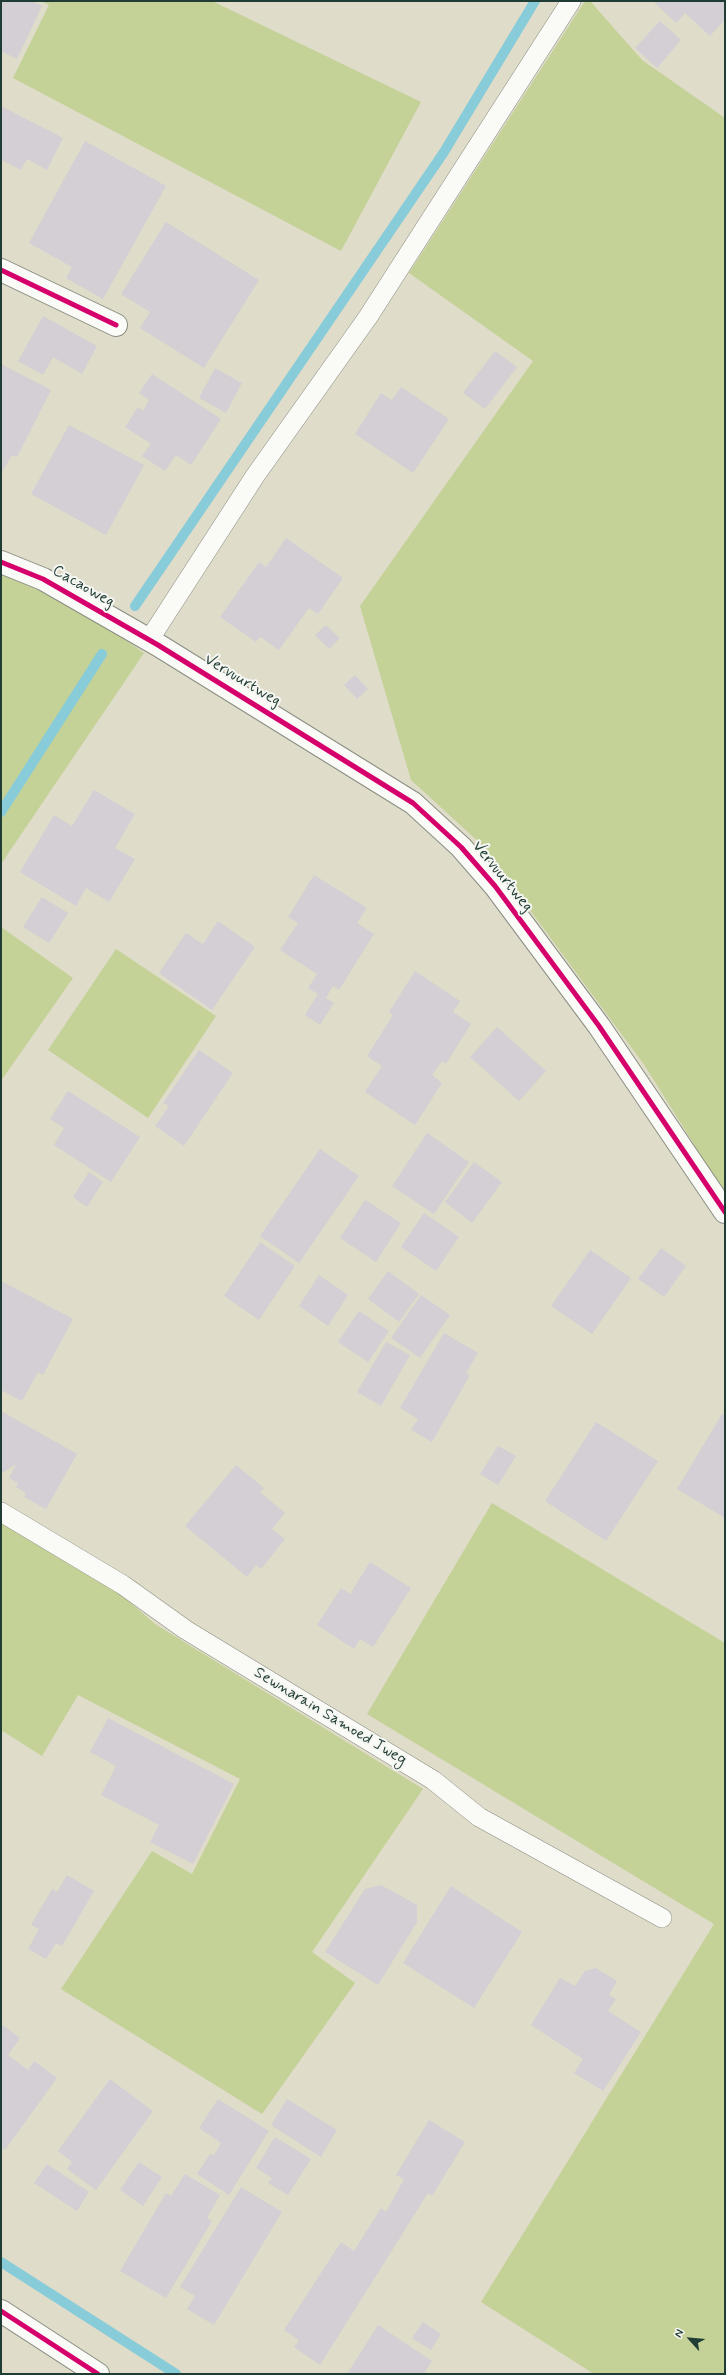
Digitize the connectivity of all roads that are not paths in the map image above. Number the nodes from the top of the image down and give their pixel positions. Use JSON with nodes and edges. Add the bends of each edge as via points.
{"nodes":[{"id":1,"x":571,"y":1,"type":"edge"},
{"id":2,"x":1,"y":270,"type":"edge"},
{"id":3,"x":116,"y":325,"type":"dead end"},
{"id":4,"x":1,"y":562,"type":"edge"},
{"id":5,"x":149,"y":640,"type":"junction"},
{"id":6,"x":725,"y":1212,"type":"edge"},
{"id":7,"x":1,"y":1512,"type":"edge"},
{"id":8,"x":662,"y":1918,"type":"dead end"},
{"id":9,"x":1,"y":2311,"type":"edge"},
{"id":10,"x":98,"y":2374,"type":"edge"}],
"edges":[{"from":1,"to":5,"type":"lane","via":[[368,317],[255,476]]},
{"from":2,"to":3,"type":"street"},
{"from":4,"to":5,"type":"street","name":"Cacaoweg","via":[[42,579]]},
{"from":5,"to":6,"type":"street","name":"Vervuurtweg","via":[[413,803],[461,847],[495,886],[600,1026]]},
{"from":7,"to":8,"type":"lane","name":"Sewnarain Samoed Jweg","via":[[123,1585],[186,1630],[433,1780],[479,1816]]},
{"from":9,"to":10,"type":"street"}]}
